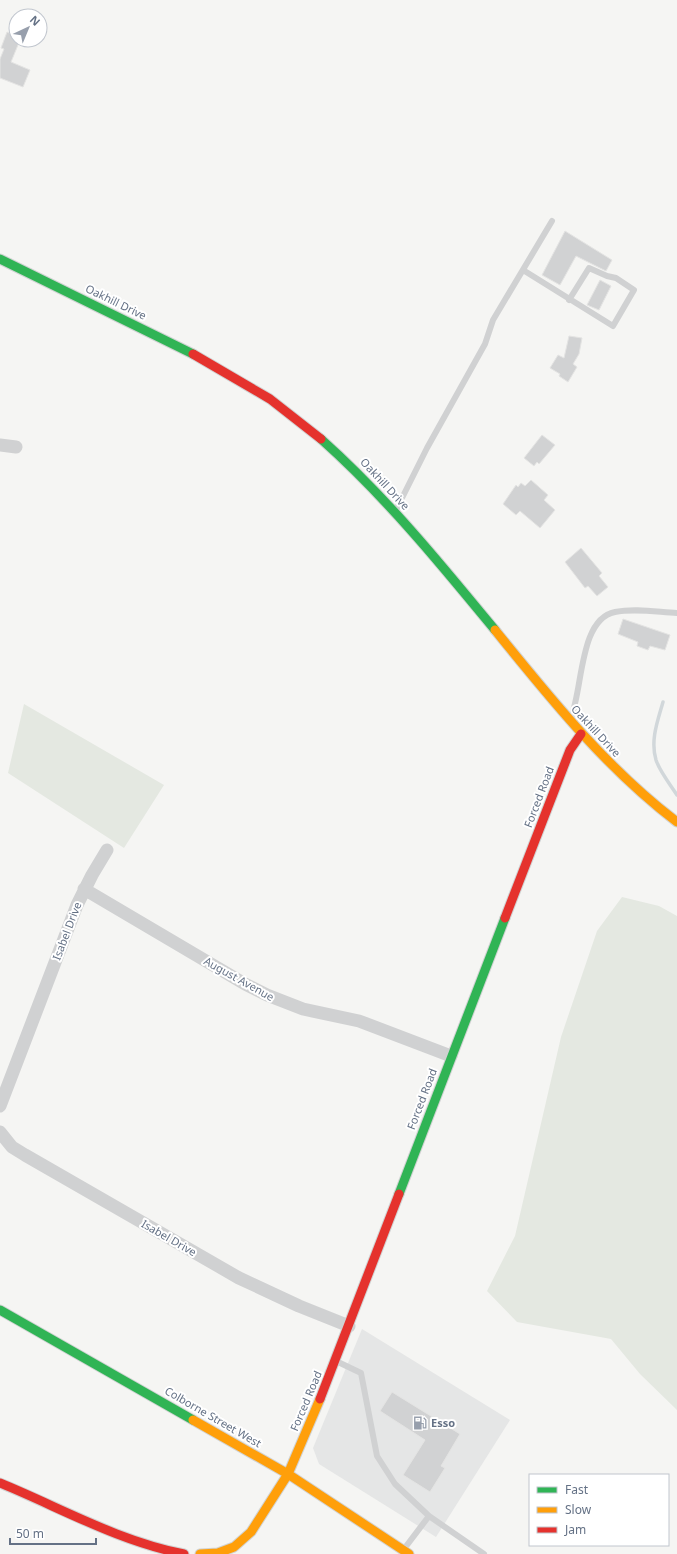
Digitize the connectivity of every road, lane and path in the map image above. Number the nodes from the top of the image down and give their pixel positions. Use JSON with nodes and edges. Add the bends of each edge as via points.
{"nodes":[{"id":1,"x":552,"y":221,"type":"dead end"},
{"id":2,"x":0,"y":259,"type":"edge"},
{"id":3,"x":523,"y":270,"type":"junction"},
{"id":4,"x":569,"y":300,"type":"junction"},
{"id":5,"x":0,"y":445,"type":"edge"},
{"id":6,"x":16,"y":447,"type":"dead end"},
{"id":7,"x":396,"y":512,"type":"junction"},
{"id":8,"x":677,"y":613,"type":"edge"},
{"id":9,"x":569,"y":720,"type":"junction"},
{"id":10,"x":581,"y":734,"type":"junction"},
{"id":11,"x":677,"y":822,"type":"edge"},
{"id":12,"x":107,"y":850,"type":"dead end"},
{"id":13,"x":84,"y":889,"type":"junction"},
{"id":14,"x":451,"y":1056,"type":"junction"},
{"id":15,"x":0,"y":1106,"type":"edge"},
{"id":16,"x":0,"y":1132,"type":"edge"},
{"id":17,"x":0,"y":1310,"type":"edge"},
{"id":18,"x":349,"y":1326,"type":"junction"},
{"id":19,"x":336,"y":1361,"type":"junction"},
{"id":20,"x":288,"y":1474,"type":"junction"},
{"id":21,"x":0,"y":1483,"type":"edge"},
{"id":22,"x":429,"y":1516,"type":"junction"},
{"id":23,"x":406,"y":1552,"type":"edge"},
{"id":24,"x":184,"y":1554,"type":"edge"},
{"id":25,"x":200,"y":1554,"type":"edge"},
{"id":26,"x":218,"y":1554,"type":"edge"},
{"id":27,"x":484,"y":1554,"type":"edge"}],
"edges":[{"from":1,"to":3,"type":"lane"},
{"from":2,"to":7,"type":"street","name":"Oakhill Drive","via":[[210,361],[245,382],[313,431]]},
{"from":3,"to":4,"type":"lane"},
{"from":3,"to":7,"type":"lane","via":[[494,320],[485,344],[427,448]]},
{"from":4,"to":4,"type":"lane","via":[[613,326],[634,290],[616,278],[589,268]]},
{"from":5,"to":6,"type":"street"},
{"from":7,"to":9,"type":"street","name":"Oakhill Drive"},
{"from":8,"to":9,"type":"lane","via":[[623,610],[609,613],[602,618],[589,638],[576,701]]},
{"from":9,"to":10,"type":"street","name":"Oakhill Drive"},
{"from":10,"to":11,"type":"street","name":"Oakhill Drive","via":[[637,790]]},
{"from":10,"to":14,"type":"street","name":"Forced Road","via":[[570,750]]},
{"from":12,"to":13,"type":"street","name":"Isabel Drive"},
{"from":13,"to":14,"type":"street","name":"August Avenue","via":[[267,995],[303,1009],[365,1023]]},
{"from":13,"to":15,"type":"street","name":"Isabel Drive"},
{"from":14,"to":18,"type":"street","name":"Forced Road"},
{"from":16,"to":18,"type":"street","name":"Isabel Drive","via":[[12,1147],[25,1155],[239,1278]]},
{"from":17,"to":20,"type":"street","name":"Colborne Street West"},
{"from":18,"to":19,"type":"street","name":"Forced Road"},
{"from":19,"to":20,"type":"street","name":"Forced Road"},
{"from":19,"to":22,"type":"lane","via":[[361,1373],[377,1456],[395,1484]]},
{"from":20,"to":23,"type":"street","name":"Colborne Street West"},
{"from":20,"to":26,"type":"street","name":"Forced Road","via":[[251,1532],[234,1546]]},
{"from":21,"to":24,"type":"street","via":[[133,1541],[158,1550]]},
{"from":22,"to":23,"type":"lane"},
{"from":22,"to":27,"type":"lane"},
{"from":25,"to":26,"type":"street"}]}
